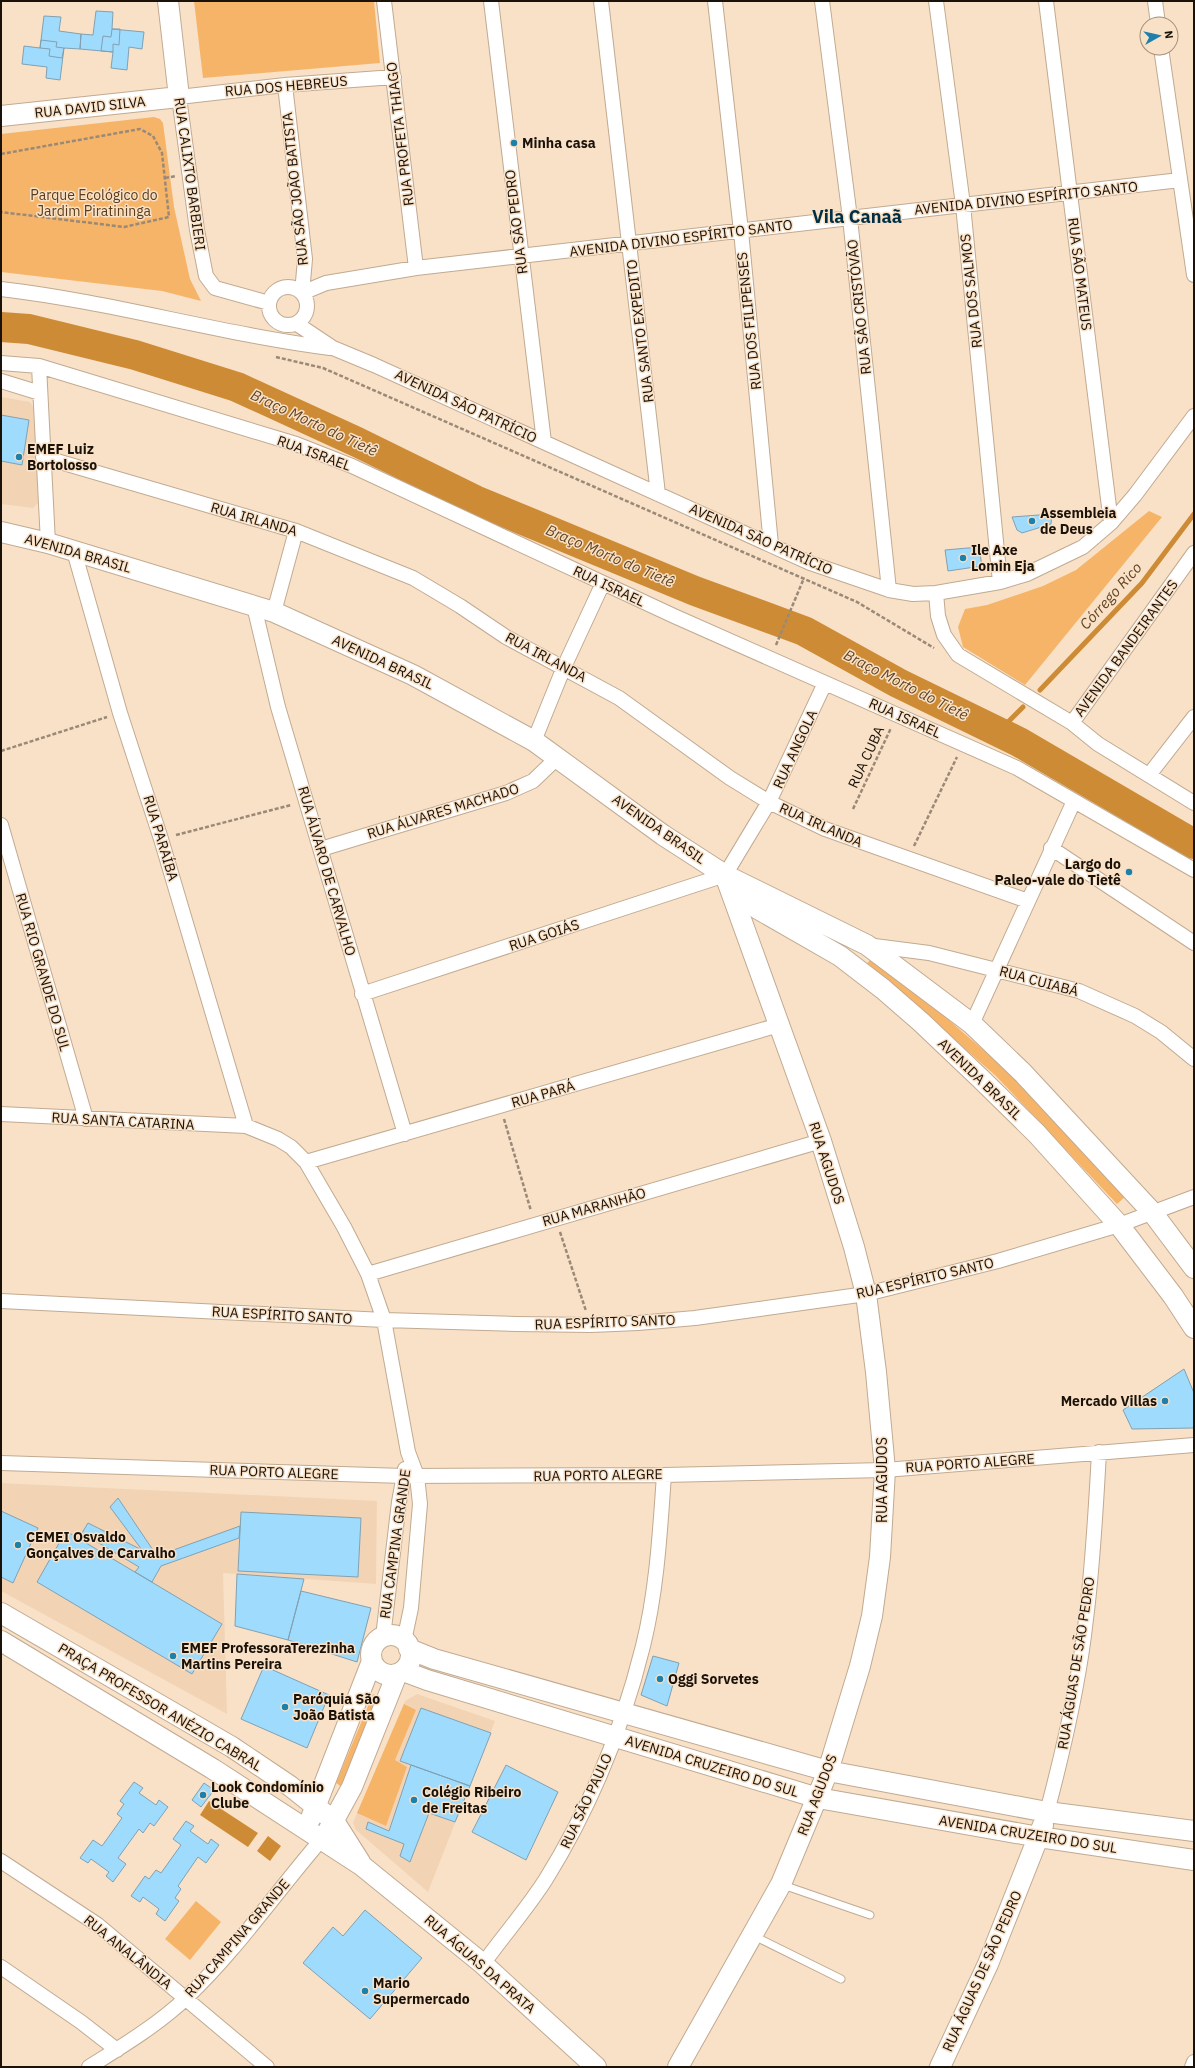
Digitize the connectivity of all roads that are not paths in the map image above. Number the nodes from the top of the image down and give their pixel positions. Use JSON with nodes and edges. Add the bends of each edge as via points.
{"nodes":[{"id":1,"x":168,"y":1,"type":"edge"},
{"id":2,"x":384,"y":1,"type":"edge"},
{"id":3,"x":491,"y":1,"type":"edge"},
{"id":4,"x":601,"y":1,"type":"edge"},
{"id":5,"x":715,"y":1,"type":"edge"},
{"id":6,"x":822,"y":1,"type":"edge"},
{"id":7,"x":936,"y":1,"type":"edge"},
{"id":8,"x":1046,"y":1,"type":"edge"},
{"id":9,"x":1155,"y":1,"type":"edge"},
{"id":10,"x":1157,"y":16,"type":"edge"},
{"id":11,"x":1162,"y":56,"type":"edge"},
{"id":12,"x":394,"y":78,"type":"junction"},
{"id":13,"x":285,"y":85,"type":"junction"},
{"id":14,"x":179,"y":97,"type":"junction"},
{"id":15,"x":1,"y":116,"type":"edge"},
{"id":16,"x":1180,"y":180,"type":"junction"},
{"id":17,"x":1069,"y":193,"type":"junction"},
{"id":18,"x":963,"y":206,"type":"junction"},
{"id":19,"x":850,"y":218,"type":"junction"},
{"id":20,"x":741,"y":231,"type":"junction"},
{"id":21,"x":630,"y":244,"type":"junction"},
{"id":22,"x":520,"y":256,"type":"junction"},
{"id":23,"x":416,"y":268,"type":"junction"},
{"id":24,"x":1194,"y":275,"type":"edge"},
{"id":25,"x":1,"y":289,"type":"edge"},
{"id":26,"x":302,"y":293,"type":"junction"},
{"id":27,"x":269,"y":303,"type":"junction"},
{"id":28,"x":297,"y":324,"type":"junction"},
{"id":29,"x":332,"y":348,"type":"junction"},
{"id":30,"x":1,"y":363,"type":"edge"},
{"id":31,"x":38,"y":366,"type":"junction"},
{"id":32,"x":1,"y":381,"type":"edge"},
{"id":33,"x":40,"y":393,"type":"junction"},
{"id":34,"x":1194,"y":416,"type":"edge"},
{"id":35,"x":544,"y":442,"type":"junction"},
{"id":36,"x":43,"y":456,"type":"junction"},
{"id":37,"x":658,"y":494,"type":"junction"},
{"id":38,"x":1111,"y":522,"type":"junction"},
{"id":39,"x":296,"y":531,"type":"junction"},
{"id":40,"x":1,"y":532,"type":"edge"},
{"id":41,"x":48,"y":543,"type":"junction"},
{"id":42,"x":771,"y":545,"type":"junction"},
{"id":43,"x":74,"y":551,"type":"junction"},
{"id":44,"x":1194,"y":553,"type":"edge"},
{"id":45,"x":1000,"y":582,"type":"junction"},
{"id":46,"x":603,"y":583,"type":"junction"},
{"id":47,"x":889,"y":590,"type":"junction"},
{"id":48,"x":936,"y":593,"type":"junction"},
{"id":49,"x":254,"y":606,"type":"junction"},
{"id":50,"x":274,"y":612,"type":"junction"},
{"id":51,"x":564,"y":667,"type":"junction"},
{"id":52,"x":825,"y":683,"type":"junction"},
{"id":53,"x":1194,"y":717,"type":"edge"},
{"id":54,"x":1072,"y":723,"type":"junction"},
{"id":55,"x":534,"y":741,"type":"junction"},
{"id":56,"x":557,"y":758,"type":"junction"},
{"id":57,"x":1149,"y":775,"type":"junction"},
{"id":58,"x":1074,"y":801,"type":"junction"},
{"id":59,"x":769,"y":802,"type":"junction"},
{"id":60,"x":1194,"y":803,"type":"edge"},
{"id":61,"x":1,"y":825,"type":"edge"},
{"id":62,"x":1051,"y":848,"type":"junction"},
{"id":63,"x":321,"y":849,"type":"junction"},
{"id":64,"x":1194,"y":870,"type":"edge"},
{"id":65,"x":725,"y":875,"type":"junction"},
{"id":66,"x":1028,"y":901,"type":"junction"},
{"id":67,"x":777,"y":921,"type":"junction"},
{"id":68,"x":748,"y":935,"type":"junction"},
{"id":69,"x":1194,"y":943,"type":"edge"},
{"id":70,"x":868,"y":945,"type":"junction"},
{"id":71,"x":999,"y":970,"type":"junction"},
{"id":72,"x":362,"y":994,"type":"junction"},
{"id":73,"x":972,"y":1024,"type":"junction"},
{"id":74,"x":779,"y":1025,"type":"junction"},
{"id":75,"x":1194,"y":1058,"type":"edge"},
{"id":76,"x":1,"y":1114,"type":"edge"},
{"id":77,"x":86,"y":1119,"type":"junction"},
{"id":78,"x":246,"y":1126,"type":"junction"},
{"id":79,"x":405,"y":1134,"type":"junction"},
{"id":80,"x":821,"y":1141,"type":"junction"},
{"id":81,"x":306,"y":1162,"type":"junction"},
{"id":82,"x":1194,"y":1197,"type":"edge"},
{"id":83,"x":1152,"y":1212,"type":"junction"},
{"id":84,"x":1119,"y":1226,"type":"junction"},
{"id":85,"x":1194,"y":1268,"type":"edge"},
{"id":86,"x":368,"y":1274,"type":"junction"},
{"id":87,"x":866,"y":1294,"type":"junction"},
{"id":88,"x":1,"y":1301,"type":"edge"},
{"id":89,"x":384,"y":1320,"type":"junction"},
{"id":90,"x":1194,"y":1328,"type":"edge"},
{"id":91,"x":1194,"y":1445,"type":"edge"},
{"id":92,"x":1099,"y":1452,"type":"junction"},
{"id":93,"x":1,"y":1463,"type":"edge"},
{"id":94,"x":885,"y":1470,"type":"junction"},
{"id":95,"x":664,"y":1474,"type":"junction"},
{"id":96,"x":410,"y":1476,"type":"junction"},
{"id":97,"x":1,"y":1613,"type":"edge"},
{"id":98,"x":383,"y":1637,"type":"junction"},
{"id":99,"x":1,"y":1641,"type":"edge"},
{"id":100,"x":407,"y":1645,"type":"junction"},
{"id":101,"x":372,"y":1661,"type":"junction"},
{"id":102,"x":400,"y":1672,"type":"junction"},
{"id":103,"x":624,"y":1712,"type":"junction"},
{"id":104,"x":615,"y":1737,"type":"junction"},
{"id":105,"x":828,"y":1771,"type":"junction"},
{"id":106,"x":818,"y":1798,"type":"junction"},
{"id":107,"x":315,"y":1806,"type":"junction"},
{"id":108,"x":1047,"y":1812,"type":"junction"},
{"id":109,"x":334,"y":1821,"type":"junction"},
{"id":110,"x":1194,"y":1830,"type":"edge"},
{"id":111,"x":314,"y":1836,"type":"junction"},
{"id":112,"x":1039,"y":1837,"type":"junction"},
{"id":113,"x":1194,"y":1860,"type":"edge"},
{"id":114,"x":1,"y":1861,"type":"edge"},
{"id":115,"x":361,"y":1865,"type":"junction"},
{"id":116,"x":781,"y":1884,"type":"junction"},
{"id":117,"x":870,"y":1915,"type":"dead end"},
{"id":118,"x":752,"y":1935,"type":"junction"},
{"id":119,"x":482,"y":1964,"type":"junction"},
{"id":120,"x":1,"y":1967,"type":"edge"},
{"id":121,"x":841,"y":1979,"type":"dead end"},
{"id":122,"x":186,"y":1999,"type":"junction"},
{"id":123,"x":117,"y":2050,"type":"junction"},
{"id":124,"x":1194,"y":2062,"type":"edge"},
{"id":125,"x":89,"y":2067,"type":"edge"},
{"id":126,"x":267,"y":2067,"type":"edge"},
{"id":127,"x":596,"y":2067,"type":"edge"},
{"id":128,"x":678,"y":2067,"type":"edge"},
{"id":129,"x":940,"y":2067,"type":"edge"},
{"id":130,"x":1192,"y":2067,"type":"edge"}],
"edges":[{"from":1,"to":14,"type":"street","name":"RUA CALIXTO BARBIERI"},
{"from":2,"to":12,"type":"street","name":"RUA PROFETA THIAGO"},
{"from":3,"to":22,"type":"street","name":"RUA SÃO PEDRO"},
{"from":4,"to":21,"type":"street","name":"RUA SANTO EXPEDITO"},
{"from":5,"to":20,"type":"street","name":"RUA DOS FILIPENSES"},
{"from":6,"to":19,"type":"street","name":"RUA SÃO CRISTÓVÃO"},
{"from":7,"to":18,"type":"street","name":"RUA DOS SALMOS"},
{"from":8,"to":17,"type":"street","name":"RUA SÃO MATEUS"},
{"from":9,"to":10,"type":"street"},
{"from":11,"to":16,"type":"street"},
{"from":12,"to":13,"type":"street","name":"RUA DOS HEBREUS"},
{"from":12,"to":23,"type":"street","name":"RUA PROFETA THIAGO"},
{"from":13,"to":14,"type":"street","name":"RUA DOS HEBREUS"},
{"from":13,"to":26,"type":"street","name":"RUA SÃO JOÃO BATISTA","via":[[305,259]]},
{"from":14,"to":15,"type":"street","name":"RUA DAVID SILVA"},
{"from":14,"to":27,"type":"street","name":"RUA CALIXTO BARBIERI","via":[[197,230],[206,276],[215,288]]},
{"from":16,"to":17,"type":"street","name":"AVENIDA DIVINO ESPÍRITO SANTO"},
{"from":16,"to":24,"type":"street"},
{"from":17,"to":18,"type":"street","name":"AVENIDA DIVINO ESPÍRITO SANTO"},
{"from":17,"to":38,"type":"street","name":"RUA SÃO MATEUS"},
{"from":18,"to":19,"type":"street","name":"AVENIDA DIVINO ESPÍRITO SANTO"},
{"from":18,"to":45,"type":"street","name":"RUA DOS SALMOS"},
{"from":19,"to":20,"type":"street","name":"AVENIDA DIVINO ESPÍRITO SANTO"},
{"from":19,"to":47,"type":"street","name":"RUA SÃO CRISTÓVÃO"},
{"from":20,"to":21,"type":"street","name":"AVENIDA DIVINO ESPÍRITO SANTO"},
{"from":20,"to":42,"type":"street","name":"RUA DOS FILIPENSES"},
{"from":21,"to":22,"type":"street","name":"AVENIDA DIVINO ESPÍRITO SANTO"},
{"from":21,"to":37,"type":"street","name":"RUA SANTO EXPEDITO"},
{"from":22,"to":23,"type":"street","name":"AVENIDA DIVINO ESPÍRITO SANTO"},
{"from":22,"to":35,"type":"street","name":"RUA SÃO PEDRO"},
{"from":23,"to":26,"type":"street","name":"AVENIDA DIVINO ESPÍRITO SANTO","via":[[326,283]]},
{"from":25,"to":29,"type":"street","via":[[42,294],[278,342]]},
{"from":26,"to":27,"type":"street","via":[[292,287],[285,287],[273,294]]},
{"from":26,"to":28,"type":"street","via":[[306,298],[308,310]]},
{"from":27,"to":28,"type":"street","via":[[270,313],[278,323],[285,326]]},
{"from":28,"to":29,"type":"street","name":"AVENIDA SÃO PATRÍCIO"},
{"from":29,"to":35,"type":"street","name":"AVENIDA SÃO PATRÍCIO","via":[[374,364]]},
{"from":30,"to":31,"type":"street","name":"RUA ISRAEL"},
{"from":31,"to":33,"type":"street"},
{"from":31,"to":46,"type":"street","name":"RUA ISRAEL","via":[[303,447],[352,466]]},
{"from":32,"to":33,"type":"street"},
{"from":33,"to":36,"type":"street"},
{"from":34,"to":38,"type":"street","name":"AVENIDA SÃO PATRÍCIO","via":[[1135,495]]},
{"from":35,"to":37,"type":"street","name":"AVENIDA SÃO PATRÍCIO"},
{"from":36,"to":39,"type":"street","name":"RUA IRLANDA"},
{"from":36,"to":41,"type":"street"},
{"from":37,"to":42,"type":"street","name":"AVENIDA SÃO PATRÍCIO"},
{"from":38,"to":45,"type":"street","name":"AVENIDA SÃO PATRÍCIO","via":[[1083,547],[1027,574]]},
{"from":39,"to":50,"type":"street"},
{"from":39,"to":51,"type":"street","name":"RUA IRLANDA","via":[[413,578],[506,637]]},
{"from":40,"to":41,"type":"street","name":"AVENIDA BRASIL"},
{"from":41,"to":43,"type":"street","name":"AVENIDA BRASIL"},
{"from":42,"to":47,"type":"street","name":"AVENIDA SÃO PATRÍCIO","via":[[810,563]]},
{"from":43,"to":49,"type":"street","name":"AVENIDA BRASIL"},
{"from":43,"to":78,"type":"street","name":"RUA PARAÍBA","via":[[120,713],[161,838]]},
{"from":44,"to":54,"type":"street","name":"AVENIDA BANDEIRANTES"},
{"from":45,"to":48,"type":"street","name":"AVENIDA SÃO PATRÍCIO"},
{"from":46,"to":51,"type":"street"},
{"from":46,"to":52,"type":"street","name":"RUA ISRAEL"},
{"from":47,"to":48,"type":"street","name":"AVENIDA SÃO PATRÍCIO","via":[[913,594]]},
{"from":48,"to":54,"type":"street","via":[[938,616],[944,635],[958,655]]},
{"from":49,"to":50,"type":"street","name":"AVENIDA BRASIL"},
{"from":49,"to":63,"type":"street","name":"RUA ÁLVARO DE CARVALHO","via":[[278,707]]},
{"from":50,"to":55,"type":"street","name":"AVENIDA BRASIL","via":[[413,675]]},
{"from":51,"to":55,"type":"street"},
{"from":51,"to":59,"type":"street","name":"RUA IRLANDA","via":[[619,698],[730,778]]},
{"from":52,"to":58,"type":"street","name":"RUA ISRAEL","via":[[1017,768]]},
{"from":52,"to":59,"type":"street","name":"RUA ANGOLA"},
{"from":53,"to":57,"type":"street"},
{"from":54,"to":57,"type":"street","via":[[1098,744]]},
{"from":55,"to":56,"type":"street","name":"AVENIDA BRASIL"},
{"from":56,"to":63,"type":"street","name":"RUA ÁLVARES MACHADO","via":[[533,781],[506,793]]},
{"from":56,"to":65,"type":"street","name":"AVENIDA BRASIL","via":[[663,835]]},
{"from":57,"to":60,"type":"street"},
{"from":58,"to":62,"type":"street"},
{"from":58,"to":64,"type":"street","name":"RUA ISRAEL"},
{"from":59,"to":65,"type":"street","name":"RUA ANGOLA"},
{"from":59,"to":66,"type":"street","name":"RUA IRLANDA","via":[[825,829]]},
{"from":61,"to":77,"type":"street","name":"RUA RIO GRANDE DO SUL"},
{"from":62,"to":66,"type":"street"},
{"from":62,"to":69,"type":"street"},
{"from":63,"to":72,"type":"street","name":"RUA ÁLVARO DE CARVALHO"},
{"from":65,"to":67,"type":"street","name":"AVENIDA BRASIL","via":[[758,909]]},
{"from":65,"to":68,"type":"street","name":"RUA AGUDOS"},
{"from":65,"to":70,"type":"street","name":"AVENIDA BRASIL"},
{"from":65,"to":72,"type":"street","name":"RUA GOIÁS"},
{"from":66,"to":71,"type":"street"},
{"from":67,"to":68,"type":"street","via":[[760,923]]},
{"from":67,"to":84,"type":"street","name":"AVENIDA BRASIL","via":[[840,956],[921,1022],[1037,1134]]},
{"from":68,"to":74,"type":"street","name":"RUA AGUDOS"},
{"from":70,"to":71,"type":"street","name":"RUA CUIABÁ","via":[[929,953]]},
{"from":70,"to":73,"type":"street","name":"AVENIDA BRASIL"},
{"from":71,"to":73,"type":"street"},
{"from":71,"to":75,"type":"street","name":"RUA CUIABÁ","via":[[1057,984],[1105,1002],[1161,1032]]},
{"from":72,"to":79,"type":"street","name":"RUA ÁLVARO DE CARVALHO"},
{"from":73,"to":83,"type":"street","name":"AVENIDA BRASIL","via":[[1060,1113]]},
{"from":74,"to":79,"type":"street","name":"RUA PARÁ"},
{"from":74,"to":80,"type":"street","name":"RUA AGUDOS"},
{"from":76,"to":77,"type":"street","name":"RUA SANTA CATARINA"},
{"from":77,"to":78,"type":"street","name":"RUA SANTA CATARINA"},
{"from":78,"to":81,"type":"street","name":"RUA CAMPINA GRANDE","via":[[278,1139],[291,1147]]},
{"from":79,"to":81,"type":"street","name":"RUA PARÁ"},
{"from":80,"to":86,"type":"street","name":"RUA MARANHÃO"},
{"from":80,"to":87,"type":"street","name":"RUA AGUDOS"},
{"from":81,"to":86,"type":"street","name":"RUA CAMPINA GRANDE","via":[[344,1226]]},
{"from":82,"to":83,"type":"street","name":"RUA ESPÍRITO SANTO"},
{"from":83,"to":84,"type":"street","name":"RUA ESPÍRITO SANTO"},
{"from":83,"to":85,"type":"street","name":"AVENIDA BRASIL"},
{"from":84,"to":87,"type":"street","name":"RUA ESPÍRITO SANTO","via":[[990,1264]]},
{"from":84,"to":90,"type":"street","name":"AVENIDA BRASIL","via":[[1173,1296]]},
{"from":86,"to":89,"type":"street","name":"RUA CAMPINA GRANDE"},
{"from":87,"to":89,"type":"street","name":"RUA ESPÍRITO SANTO","via":[[695,1318],[638,1323],[591,1325]]},
{"from":87,"to":94,"type":"street","name":"RUA AGUDOS"},
{"from":88,"to":89,"type":"street","name":"RUA ESPÍRITO SANTO"},
{"from":89,"to":96,"type":"street","name":"RUA CAMPINA GRANDE"},
{"from":91,"to":92,"type":"street","name":"RUA PORTO ALEGRE"},
{"from":92,"to":94,"type":"street","name":"RUA PORTO ALEGRE"},
{"from":92,"to":108,"type":"street","name":"RUA ÁGUAS DE SÃO PEDRO","via":[[1095,1532],[1086,1620],[1072,1712]]},
{"from":93,"to":96,"type":"street","name":"RUA PORTO ALEGRE"},
{"from":94,"to":95,"type":"street","name":"RUA PORTO ALEGRE"},
{"from":94,"to":105,"type":"street","name":"RUA AGUDOS","via":[[880,1557],[872,1616],[860,1666]]},
{"from":95,"to":96,"type":"street","name":"RUA PORTO ALEGRE"},
{"from":95,"to":103,"type":"street","name":"RUA SÃO PAULO","via":[[660,1538],[650,1610],[644,1645]]},
{"from":96,"to":98,"type":"street","name":"RUA CAMPINA GRANDE"},
{"from":96,"to":100,"type":"street","name":"RUA CAMPINA GRANDE","via":[[420,1504]]},
{"from":97,"to":107,"type":"street","name":"PRAÇA PROFESSOR ANÉZIO CABRAL","via":[[232,1747]]},
{"from":98,"to":100,"type":"street","via":[[394,1636]]},
{"from":98,"to":101,"type":"street","via":[[374,1644]]},
{"from":99,"to":111,"type":"street","name":"PRAÇA PROFESSOR ANÉZIO CABRAL","via":[[212,1769]]},
{"from":100,"to":102,"type":"street","via":[[409,1661]]},
{"from":100,"to":103,"type":"street","name":"AVENIDA CRUZEIRO DO SUL","via":[[434,1659]]},
{"from":101,"to":102,"type":"street","via":[[379,1671],[385,1674]]},
{"from":101,"to":107,"type":"street","name":"RUA CAMPINA GRANDE"},
{"from":102,"to":104,"type":"street","name":"AVENIDA CRUZEIRO DO SUL"},
{"from":102,"to":109,"type":"street","name":"RUA CAMPINA GRANDE","via":[[352,1787]]},
{"from":103,"to":104,"type":"street","name":"RUA SÃO PAULO"},
{"from":103,"to":105,"type":"street","name":"AVENIDA CRUZEIRO DO SUL"},
{"from":104,"to":106,"type":"street","name":"AVENIDA CRUZEIRO DO SUL"},
{"from":104,"to":119,"type":"street","name":"RUA SÃO PAULO","via":[[561,1854]]},
{"from":105,"to":106,"type":"street","name":"RUA AGUDOS"},
{"from":105,"to":108,"type":"street","name":"AVENIDA CRUZEIRO DO SUL"},
{"from":106,"to":112,"type":"street","name":"AVENIDA CRUZEIRO DO SUL"},
{"from":106,"to":116,"type":"street","name":"RUA AGUDOS"},
{"from":107,"to":109,"type":"street","name":"PRAÇA PROFESSOR ANÉZIO CABRAL"},
{"from":107,"to":111,"type":"street","name":"RUA CAMPINA GRANDE"},
{"from":108,"to":110,"type":"street","name":"AVENIDA CRUZEIRO DO SUL"},
{"from":108,"to":112,"type":"street","name":"RUA ÁGUAS DE SÃO PEDRO"},
{"from":109,"to":111,"type":"street","name":"RUA CAMPINA GRANDE"},
{"from":109,"to":115,"type":"street","name":"RUA ÁGUAS DA PRATA"},
{"from":111,"to":115,"type":"street","name":"RUA ÁGUAS DA PRATA"},
{"from":111,"to":122,"type":"street","name":"RUA CAMPINA GRANDE","via":[[303,1860],[238,1942]]},
{"from":112,"to":113,"type":"street","name":"AVENIDA CRUZEIRO DO SUL"},
{"from":112,"to":129,"type":"street","name":"RUA ÁGUAS DE SÃO PEDRO","via":[[988,1964]]},
{"from":114,"to":122,"type":"street","name":"RUA ANALÂNDIA","via":[[98,1925]]},
{"from":115,"to":119,"type":"street","name":"RUA ÁGUAS DA PRATA"},
{"from":116,"to":117,"type":"lane"},
{"from":116,"to":118,"type":"street","name":"RUA AGUDOS"},
{"from":118,"to":121,"type":"lane"},
{"from":118,"to":128,"type":"street","name":"RUA AGUDOS"},
{"from":119,"to":127,"type":"street","name":"RUA ÁGUAS DA PRATA"},
{"from":120,"to":123,"type":"street"},
{"from":122,"to":123,"type":"street","name":"RUA CAMPINA GRANDE"},
{"from":122,"to":126,"type":"street","name":"RUA ANALÂNDIA"},
{"from":123,"to":125,"type":"street","name":"RUA CAMPINA GRANDE"},
{"from":124,"to":130,"type":"street"}]}
